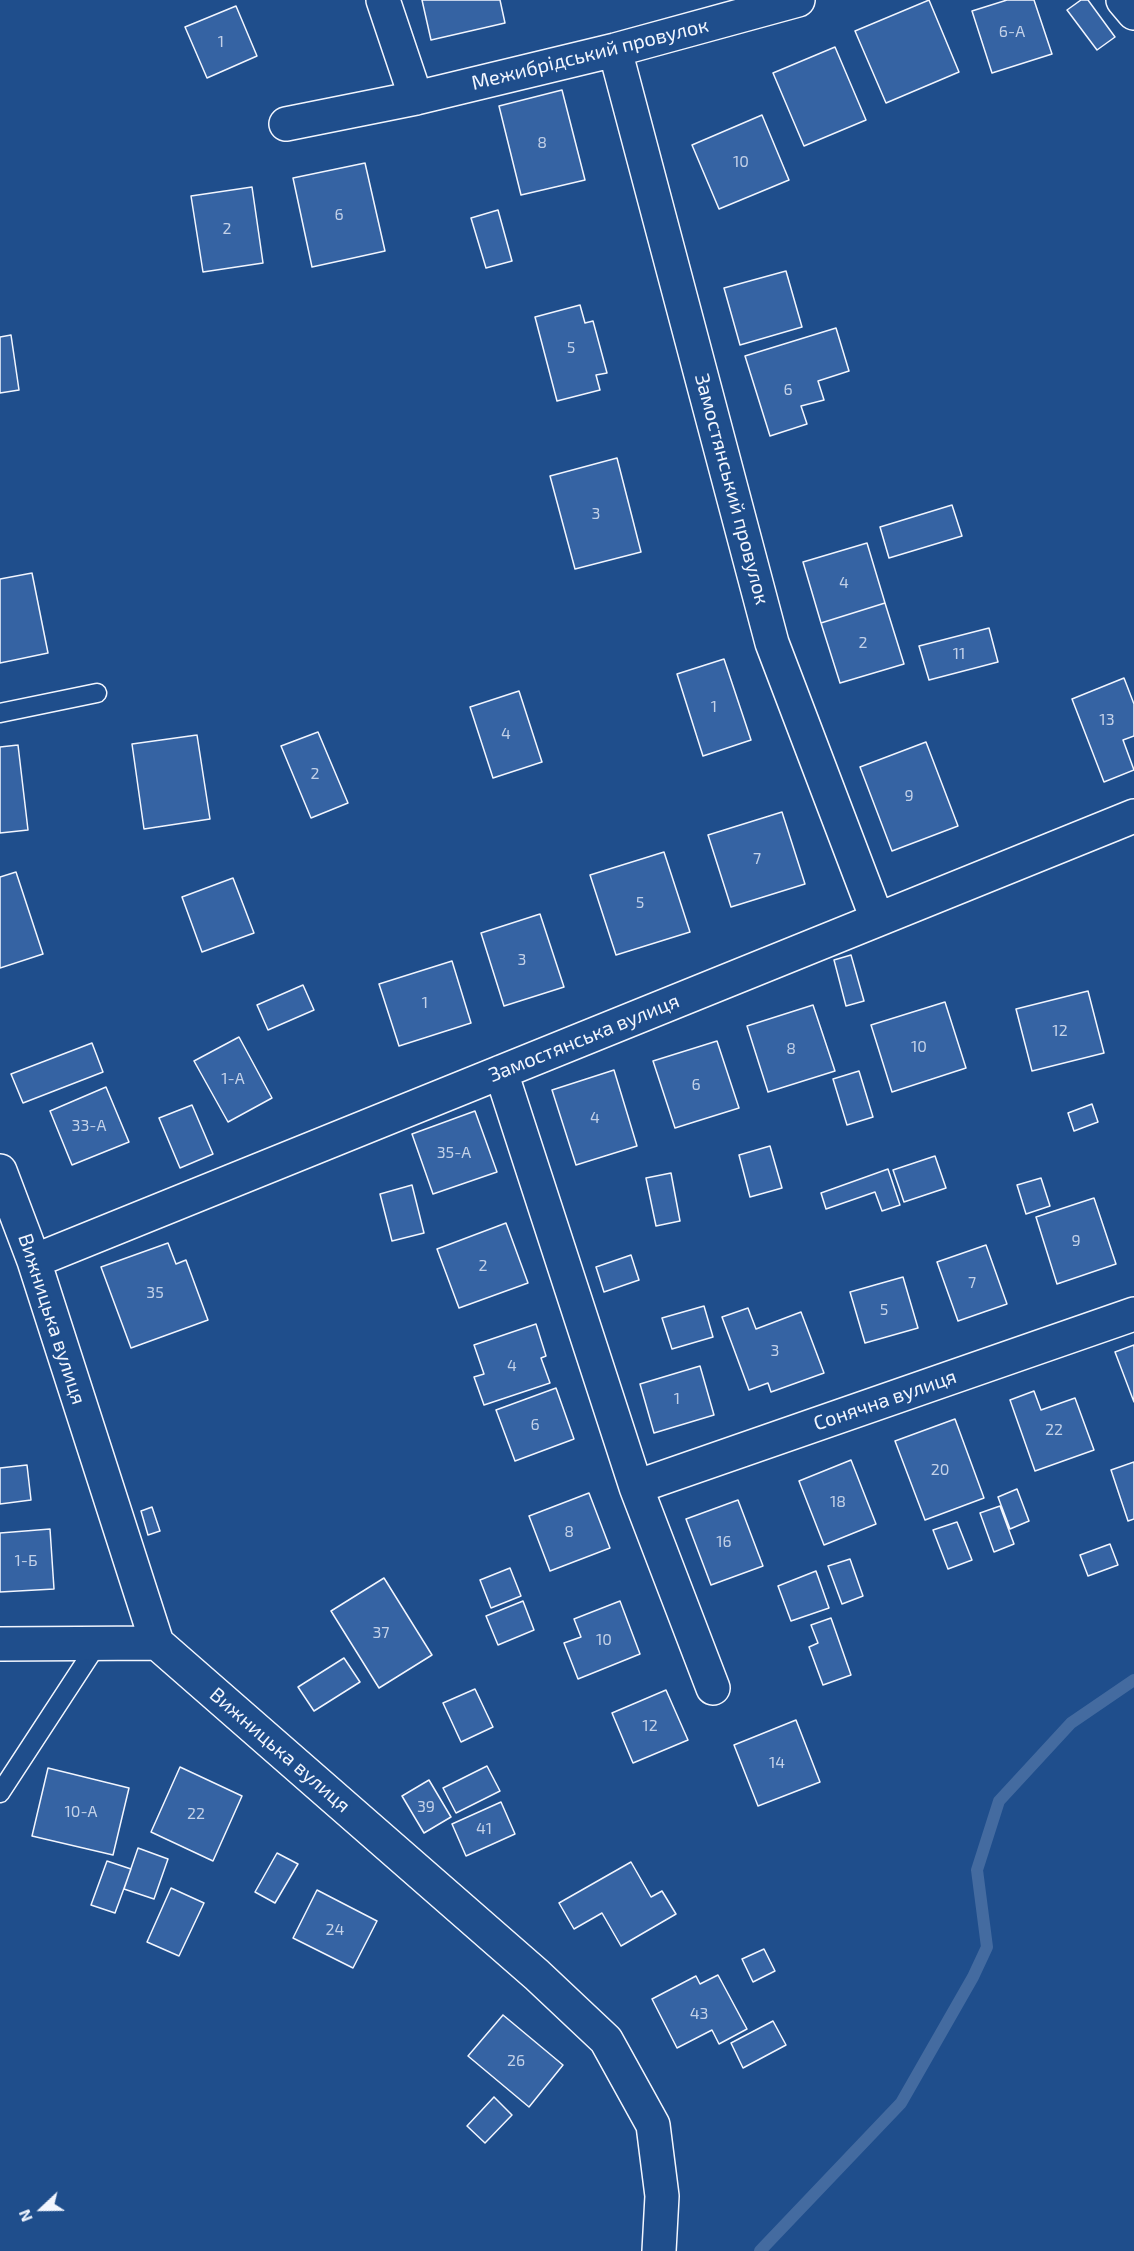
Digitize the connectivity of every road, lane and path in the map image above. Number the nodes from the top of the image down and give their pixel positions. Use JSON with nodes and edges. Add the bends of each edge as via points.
{"nodes":[{"id":1,"x":383,"y":0,"type":"edge"},
{"id":2,"x":798,"y":0,"type":"edge"},
{"id":3,"x":1123,"y":0,"type":"edge"},
{"id":4,"x":1134,"y":13,"type":"edge"},
{"id":5,"x":615,"y":50,"type":"junction"},
{"id":6,"x":416,"y":98,"type":"junction"},
{"id":7,"x":286,"y":124,"type":"dead end"},
{"id":8,"x":97,"y":693,"type":"dead end"},
{"id":9,"x":0,"y":713,"type":"edge"},
{"id":10,"x":1134,"y":816,"type":"edge"},
{"id":11,"x":877,"y":920,"type":"junction"},
{"id":12,"x":501,"y":1072,"type":"junction"},
{"id":13,"x":0,"y":1172,"type":"edge"},
{"id":14,"x":34,"y":1260,"type":"junction"},
{"id":15,"x":1134,"y":1314,"type":"edge"},
{"id":16,"x":636,"y":1487,"type":"junction"},
{"id":17,"x":98,"y":1643,"type":"junction"},
{"id":18,"x":157,"y":1643,"type":"junction"},
{"id":19,"x":0,"y":1644,"type":"edge"},
{"id":20,"x":713,"y":1688,"type":"dead end"},
{"id":21,"x":0,"y":1793,"type":"edge"},
{"id":22,"x":659,"y":2251,"type":"edge"}],
"edges":[{"from":1,"to":6,"type":"street"},
{"from":2,"to":5,"type":"street","name":"Межибрідський провулок"},
{"from":3,"to":4,"type":"street"},
{"from":5,"to":6,"type":"street","name":"Межибрідський провулок"},
{"from":5,"to":11,"type":"street","name":"Замостянський провулок","via":[[772,643]]},
{"from":6,"to":7,"type":"street","name":"Межибрідський провулок"},
{"from":8,"to":9,"type":"lane"},
{"from":10,"to":11,"type":"street","name":"Замостянська вулиця"},
{"from":11,"to":12,"type":"street","name":"Замостянська вулиця"},
{"from":12,"to":14,"type":"street","name":"Замостянська вулиця"},
{"from":12,"to":16,"type":"street"},
{"from":13,"to":14,"type":"street","name":"Вижницька вулиця"},
{"from":14,"to":18,"type":"street","name":"Вижницька вулиця"},
{"from":15,"to":16,"type":"street","name":"Сонячна вулиця"},
{"from":16,"to":20,"type":"street"},
{"from":17,"to":18,"type":"street"},
{"from":17,"to":19,"type":"street"},
{"from":17,"to":21,"type":"lane"},
{"from":18,"to":22,"type":"street","name":"Вижницька вулиця","via":[[606,2040],[653,2125],[662,2196]]}]}
